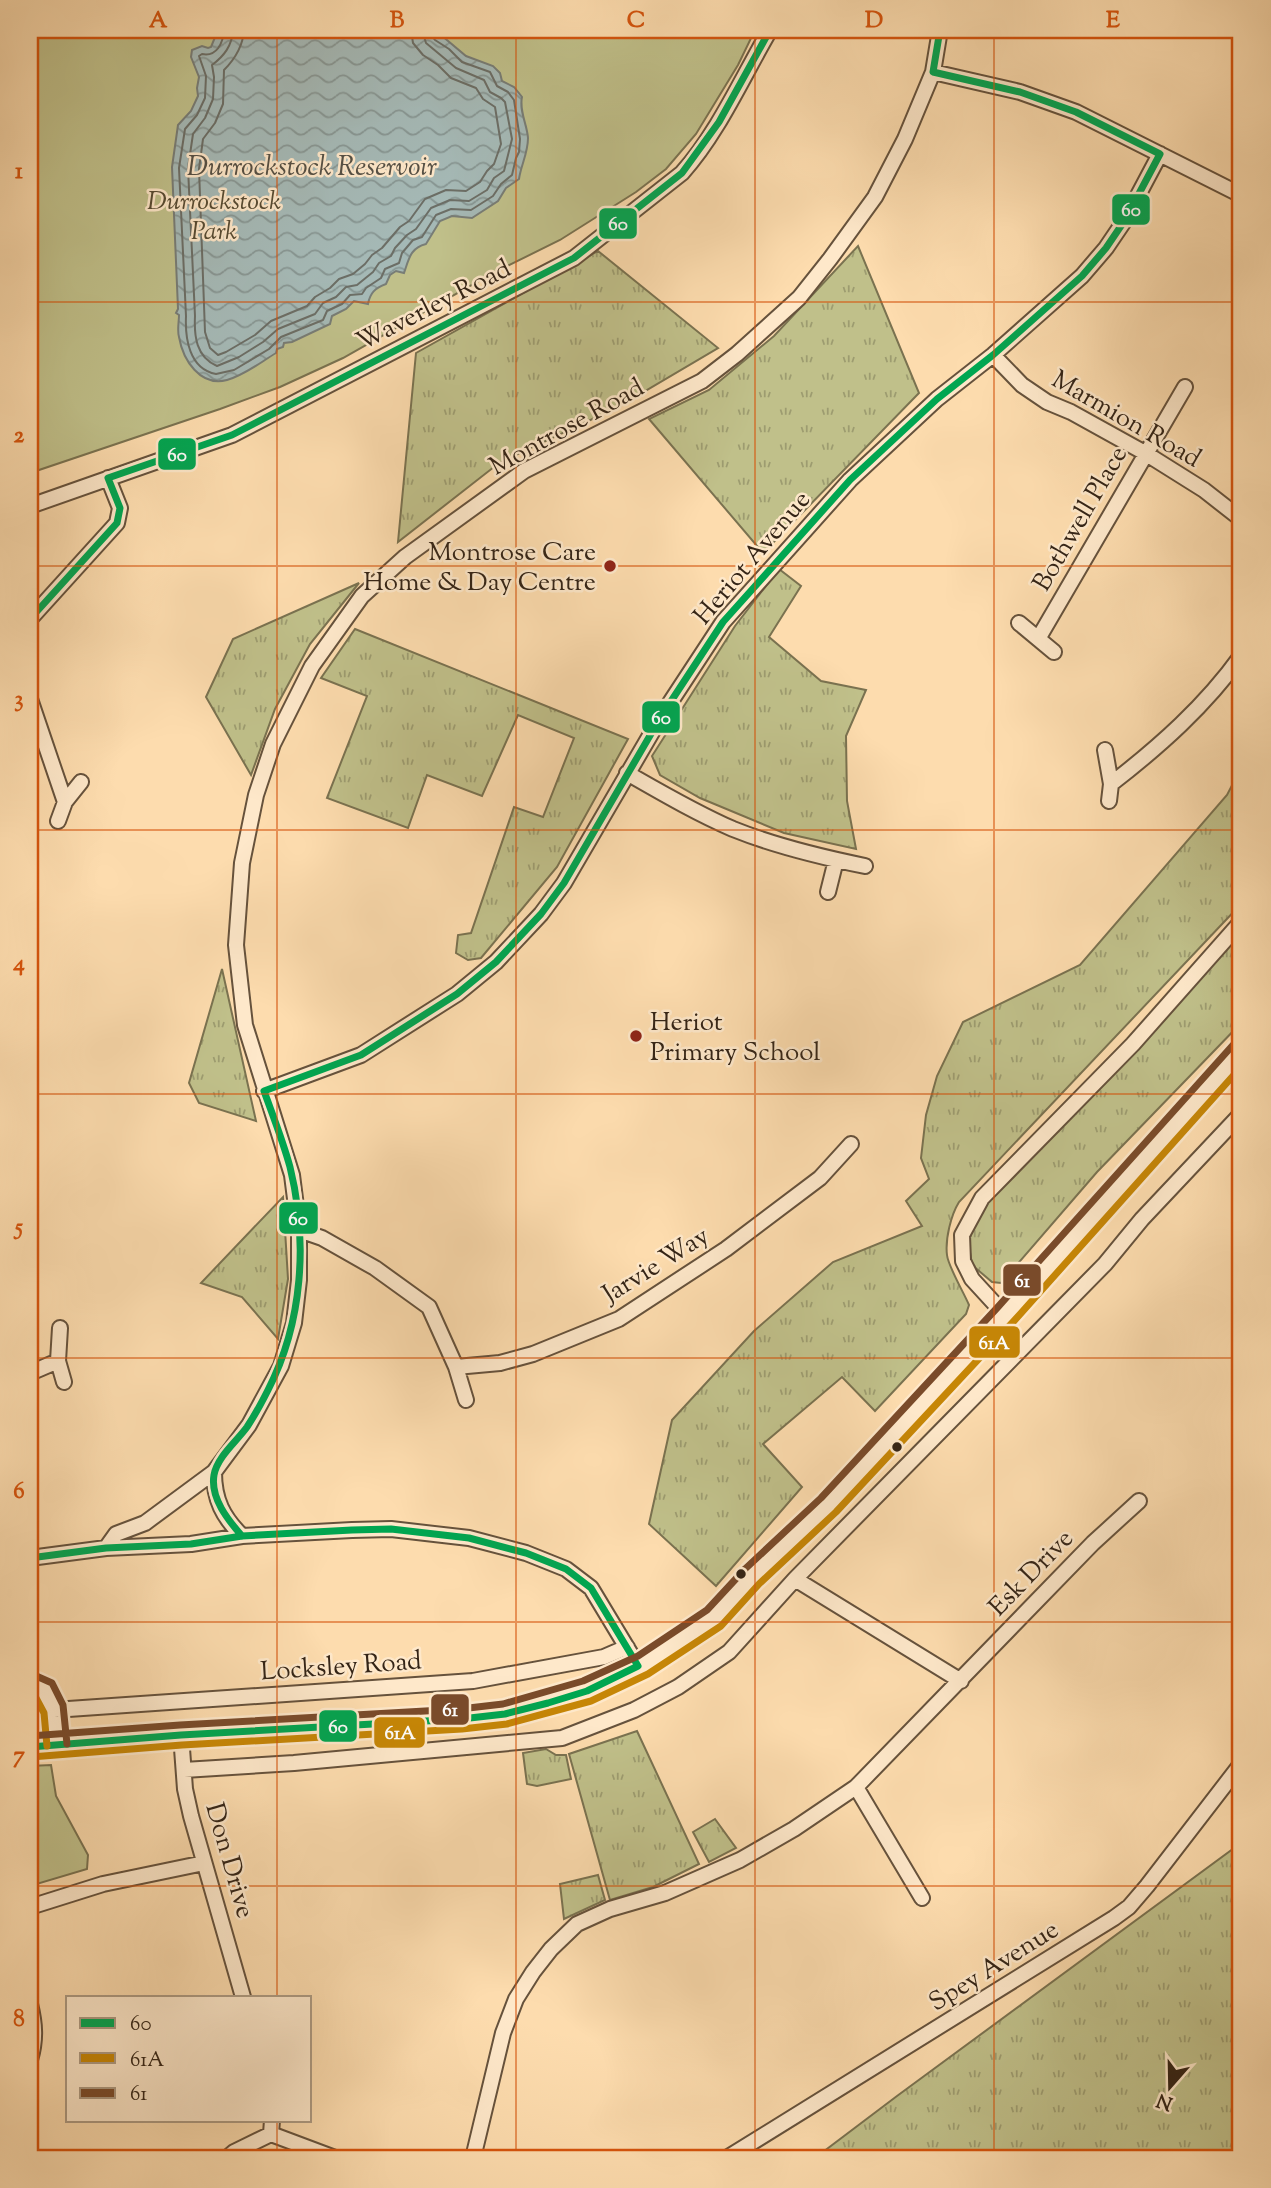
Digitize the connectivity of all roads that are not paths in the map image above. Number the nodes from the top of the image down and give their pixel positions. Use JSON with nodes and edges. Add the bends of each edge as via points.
{"nodes":[{"id":1,"x":770,"y":30,"type":"edge"},
{"id":2,"x":940,"y":30,"type":"edge"},
{"id":3,"x":933,"y":72,"type":"junction"},
{"id":4,"x":1160,"y":154,"type":"junction"},
{"id":5,"x":1241,"y":195,"type":"edge"},
{"id":6,"x":993,"y":355,"type":"junction"},
{"id":7,"x":1185,"y":387,"type":"dead end"},
{"id":8,"x":1145,"y":453,"type":"junction"},
{"id":9,"x":108,"y":478,"type":"junction"},
{"id":10,"x":30,"y":506,"type":"edge"},
{"id":11,"x":1241,"y":519,"type":"edge"},
{"id":12,"x":30,"y":619,"type":"edge"},
{"id":13,"x":1018,"y":622,"type":"dead end"},
{"id":14,"x":1038,"y":639,"type":"junction"},
{"id":15,"x":1054,"y":652,"type":"dead end"},
{"id":16,"x":1241,"y":656,"type":"edge"},
{"id":17,"x":30,"y":699,"type":"edge"},
{"id":18,"x":1105,"y":750,"type":"dead end"},
{"id":19,"x":627,"y":773,"type":"junction"},
{"id":20,"x":81,"y":782,"type":"dead end"},
{"id":21,"x":1111,"y":784,"type":"junction"},
{"id":22,"x":65,"y":802,"type":"junction"},
{"id":23,"x":1109,"y":802,"type":"dead end"},
{"id":24,"x":58,"y":821,"type":"dead end"},
{"id":25,"x":836,"y":860,"type":"junction"},
{"id":26,"x":865,"y":866,"type":"dead end"},
{"id":27,"x":828,"y":892,"type":"dead end"},
{"id":28,"x":1241,"y":922,"type":"edge"},
{"id":29,"x":1240,"y":1056,"type":"edge"},
{"id":30,"x":264,"y":1091,"type":"junction"},
{"id":31,"x":1241,"y":1114,"type":"edge"},
{"id":32,"x":851,"y":1144,"type":"dead end"},
{"id":33,"x":299,"y":1230,"type":"junction"},
{"id":34,"x":1005,"y":1315,"type":"junction"},
{"id":35,"x":60,"y":1328,"type":"dead end"},
{"id":36,"x":58,"y":1362,"type":"junction"},
{"id":37,"x":456,"y":1367,"type":"junction"},
{"id":38,"x":30,"y":1373,"type":"edge"},
{"id":39,"x":64,"y":1382,"type":"dead end"},
{"id":40,"x":466,"y":1400,"type":"dead end"},
{"id":41,"x":214,"y":1472,"type":"junction"},
{"id":42,"x":1139,"y":1501,"type":"dead end"},
{"id":43,"x":242,"y":1536,"type":"junction"},
{"id":44,"x":106,"y":1548,"type":"junction"},
{"id":45,"x":30,"y":1558,"type":"edge"},
{"id":46,"x":795,"y":1578,"type":"junction"},
{"id":47,"x":627,"y":1647,"type":"junction"},
{"id":48,"x":638,"y":1666,"type":"junction"},
{"id":49,"x":961,"y":1681,"type":"junction"},
{"id":50,"x":30,"y":1685,"type":"edge"},
{"id":51,"x":54,"y":1710,"type":"junction"},
{"id":52,"x":181,"y":1735,"type":"junction"},
{"id":53,"x":57,"y":1745,"type":"junction"},
{"id":54,"x":30,"y":1747,"type":"edge"},
{"id":55,"x":1241,"y":1764,"type":"edge"},
{"id":56,"x":184,"y":1770,"type":"junction"},
{"id":57,"x":856,"y":1787,"type":"junction"},
{"id":58,"x":204,"y":1863,"type":"junction"},
{"id":59,"x":922,"y":1898,"type":"dead end"},
{"id":60,"x":30,"y":1907,"type":"edge"},
{"id":61,"x":243,"y":1996,"type":"edge"},
{"id":62,"x":30,"y":2004,"type":"edge"},
{"id":63,"x":30,"y":2060,"type":"edge"},
{"id":64,"x":271,"y":2127,"type":"edge"},
{"id":65,"x":227,"y":2158,"type":"edge"},
{"id":66,"x":335,"y":2158,"type":"edge"},
{"id":67,"x":473,"y":2158,"type":"edge"},
{"id":68,"x":726,"y":2158,"type":"edge"}],
"edges":[{"from":1,"to":9,"type":"street","name":"Waverley Road","via":[[692,162],[574,258],[232,435]]},
{"from":2,"to":3,"type":"street","name":"Montrose Road"},
{"from":3,"to":4,"type":"street","via":[[1020,92],[1076,112]]},
{"from":3,"to":30,"type":"street","name":"Montrose Road","via":[[875,197],[799,298],[702,381],[524,471],[405,556],[362,596],[312,666],[273,744],[256,794],[242,863],[236,945],[245,1025]]},
{"from":4,"to":5,"type":"street"},
{"from":4,"to":6,"type":"street","name":"Heriot Avenue","via":[[1106,248],[1082,276]]},
{"from":6,"to":8,"type":"street","name":"Marmion Road","via":[[1022,385],[1047,402]]},
{"from":6,"to":19,"type":"street","name":"Heriot Avenue","via":[[937,399],[850,481],[723,622]]},
{"from":7,"to":8,"type":"street","name":"Bothwell Place"},
{"from":8,"to":11,"type":"street","name":"Marmion Road"},
{"from":8,"to":14,"type":"street","name":"Bothwell Place"},
{"from":9,"to":10,"type":"street","name":"Waverley Road"},
{"from":9,"to":12,"type":"street","via":[[120,508],[117,523]]},
{"from":13,"to":14,"type":"street"},
{"from":14,"to":15,"type":"street"},
{"from":16,"to":21,"type":"street","via":[[1176,730]]},
{"from":17,"to":22,"type":"street"},
{"from":18,"to":21,"type":"street"},
{"from":19,"to":25,"type":"street","via":[[736,830]]},
{"from":19,"to":30,"type":"street","name":"Heriot Avenue","via":[[556,894],[476,981],[361,1055]]},
{"from":20,"to":22,"type":"street"},
{"from":21,"to":23,"type":"street"},
{"from":22,"to":24,"type":"street"},
{"from":25,"to":26,"type":"street"},
{"from":25,"to":27,"type":"street"},
{"from":28,"to":34,"type":"street","via":[[1133,1044],[982,1198],[962,1236],[963,1261],[972,1279]]},
{"from":29,"to":34,"type":"street"},
{"from":30,"to":33,"type":"street","name":"Montrose Road","via":[[292,1175]]},
{"from":31,"to":46,"type":"street","via":[[1105,1264]]},
{"from":32,"to":37,"type":"street","name":"Jarvie Way","via":[[820,1178],[726,1249],[619,1319],[533,1354]]},
{"from":33,"to":37,"type":"street","via":[[375,1268],[429,1307]]},
{"from":33,"to":41,"type":"street","name":"Montrose Road","via":[[294,1323],[281,1366],[249,1425]]},
{"from":34,"to":48,"type":"street","via":[[828,1505],[714,1618]]},
{"from":35,"to":36,"type":"street"},
{"from":36,"to":38,"type":"street"},
{"from":36,"to":39,"type":"street"},
{"from":37,"to":40,"type":"street"},
{"from":41,"to":43,"type":"street","via":[[214,1490],[223,1513]]},
{"from":41,"to":44,"type":"street","name":"Montrose Road","via":[[145,1523],[116,1534]]},
{"from":42,"to":49,"type":"street","name":"Esk Drive"},
{"from":43,"to":44,"type":"street"},
{"from":43,"to":47,"type":"street","via":[[391,1529],[469,1538],[526,1553],[566,1569],[591,1588]]},
{"from":44,"to":45,"type":"street"},
{"from":46,"to":49,"type":"street"},
{"from":46,"to":56,"type":"street","via":[[729,1651],[678,1687],[562,1738]]},
{"from":47,"to":48,"type":"street"},
{"from":47,"to":51,"type":"street","name":"Locksley Road","via":[[604,1657],[473,1681]]},
{"from":48,"to":52,"type":"street","via":[[587,1690],[505,1714]]},
{"from":49,"to":57,"type":"street","name":"Esk Drive"},
{"from":50,"to":51,"type":"street","via":[[44,1690]]},
{"from":51,"to":53,"type":"street"},
{"from":52,"to":53,"type":"street"},
{"from":52,"to":56,"type":"street","name":"Don Drive"},
{"from":53,"to":54,"type":"street"},
{"from":55,"to":68,"type":"street","name":"Spey Avenue","via":[[1147,1886],[1114,1918]]},
{"from":56,"to":58,"type":"street","name":"Don Drive"},
{"from":57,"to":59,"type":"street"},
{"from":57,"to":67,"type":"street","name":"Esk Drive","via":[[740,1860],[577,1924],[551,1949],[516,1999],[503,2033]]},
{"from":58,"to":60,"type":"street","via":[[103,1884]]},
{"from":58,"to":61,"type":"street","name":"Don Drive"},
{"from":62,"to":63,"type":"street","via":[[35,2023]]},
{"from":64,"to":65,"type":"street"},
{"from":64,"to":66,"type":"street"}]}
